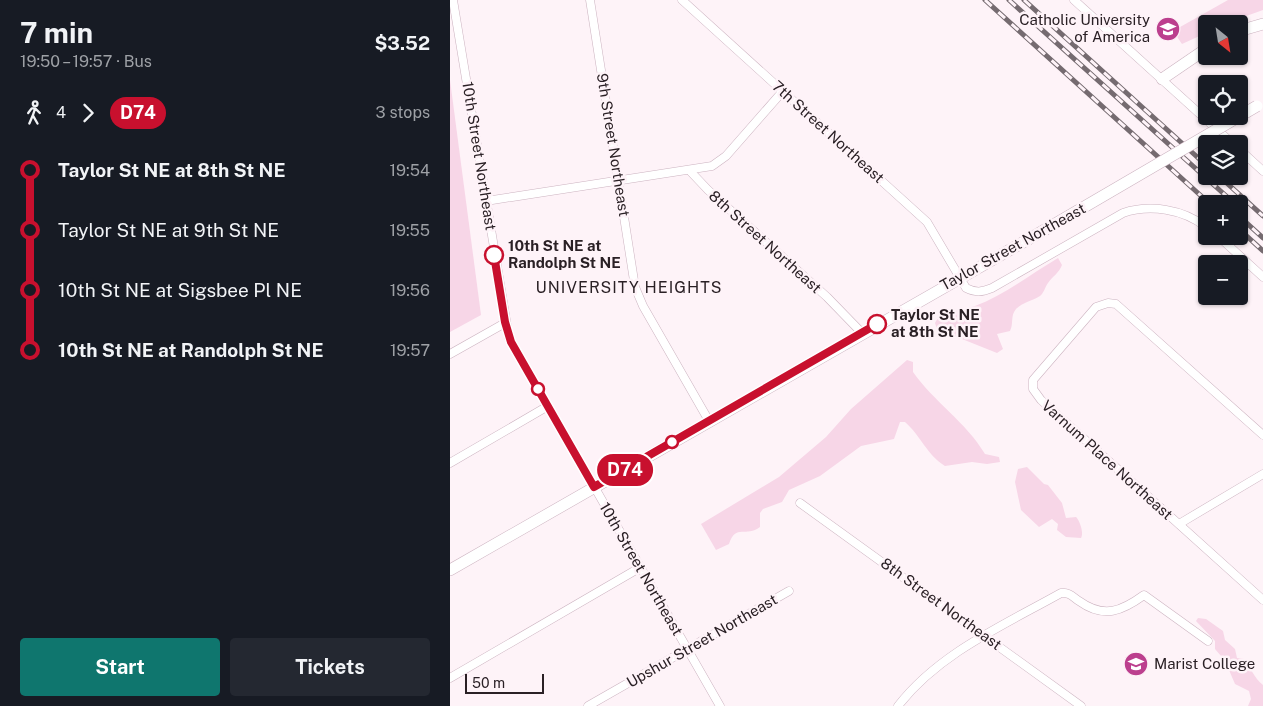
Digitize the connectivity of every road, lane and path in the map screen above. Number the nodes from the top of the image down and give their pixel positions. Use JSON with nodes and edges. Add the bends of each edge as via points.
{"nodes":[{"id":1,"x":453,"y":0,"type":"edge"},
{"id":2,"x":590,"y":0,"type":"edge"},
{"id":3,"x":682,"y":0,"type":"edge"},
{"id":4,"x":1074,"y":0,"type":"edge"},
{"id":5,"x":1263,"y":24,"type":"edge"},
{"id":6,"x":1248,"y":29,"type":"edge"},
{"id":7,"x":1198,"y":54,"type":"edge"},
{"id":8,"x":1162,"y":79,"type":"junction"},
{"id":9,"x":784,"y":91,"type":"junction"},
{"id":10,"x":1260,"y":104,"type":"edge"},
{"id":11,"x":1223,"y":135,"type":"edge"},
{"id":12,"x":1248,"y":157,"type":"edge"},
{"id":13,"x":690,"y":171,"type":"junction"},
{"id":14,"x":1263,"y":171,"type":"edge"},
{"id":15,"x":618,"y":181,"type":"junction"},
{"id":16,"x":486,"y":201,"type":"junction"},
{"id":17,"x":1198,"y":222,"type":"edge"},
{"id":18,"x":1228,"y":245,"type":"edge"},
{"id":19,"x":960,"y":277,"type":"junction"},
{"id":20,"x":1263,"y":278,"type":"edge"},
{"id":21,"x":505,"y":322,"type":"junction"},
{"id":22,"x":862,"y":333,"type":"junction"},
{"id":23,"x":450,"y":354,"type":"edge"},
{"id":24,"x":548,"y":406,"type":"junction"},
{"id":25,"x":709,"y":421,"type":"junction"},
{"id":26,"x":1263,"y":435,"type":"edge"},
{"id":27,"x":450,"y":463,"type":"edge"},
{"id":28,"x":1263,"y":474,"type":"edge"},
{"id":29,"x":594,"y":487,"type":"junction"},
{"id":30,"x":800,"y":503,"type":"dead end"},
{"id":31,"x":1179,"y":524,"type":"junction"},
{"id":32,"x":641,"y":567,"type":"junction"},
{"id":33,"x":450,"y":570,"type":"edge"},
{"id":34,"x":789,"y":591,"type":"dead end"},
{"id":35,"x":1263,"y":600,"type":"edge"},
{"id":36,"x":985,"y":636,"type":"junction"},
{"id":37,"x":1208,"y":641,"type":"dead end"},
{"id":38,"x":688,"y":649,"type":"junction"},
{"id":39,"x":450,"y":678,"type":"edge"},
{"id":40,"x":588,"y":706,"type":"edge"},
{"id":41,"x":720,"y":706,"type":"edge"},
{"id":42,"x":898,"y":706,"type":"edge"},
{"id":43,"x":1081,"y":706,"type":"edge"}],
"edges":[{"from":1,"to":16,"type":"street","name":"10th Street Northeast"},
{"from":2,"to":15,"type":"street","name":"9th Street Northeast"},
{"from":3,"to":9,"type":"street","name":"7th Street Northeast"},
{"from":4,"to":8,"type":"street"},
{"from":5,"to":6,"type":"main road"},
{"from":7,"to":8,"type":"main road"},
{"from":8,"to":11,"type":"street"},
{"from":9,"to":13,"type":"street","via":[[723,159],[712,166]]},
{"from":9,"to":19,"type":"street","name":"7th Street Northeast","via":[[927,222]]},
{"from":10,"to":19,"type":"main road","name":"Taylor Street Northeast","bridge":true},
{"from":12,"to":14,"type":"street"},
{"from":13,"to":15,"type":"street"},
{"from":13,"to":22,"type":"street","name":"8th Street Northeast"},
{"from":15,"to":16,"type":"street"},
{"from":15,"to":25,"type":"street","name":"9th Street Northeast","via":[[636,292]]},
{"from":16,"to":21,"type":"street","name":"10th Street Northeast"},
{"from":17,"to":19,"type":"street","name":"7th Street Northeast","via":[[1169,211],[1134,209],[983,292],[966,288]]},
{"from":18,"to":20,"type":"street"},
{"from":19,"to":22,"type":"main road","name":"Taylor Street Northeast"},
{"from":21,"to":23,"type":"street"},
{"from":21,"to":24,"type":"street","name":"10th Street Northeast","via":[[514,347]]},
{"from":22,"to":25,"type":"main road","name":"Taylor Street Northeast"},
{"from":24,"to":27,"type":"street"},
{"from":24,"to":29,"type":"street","name":"10th Street Northeast"},
{"from":25,"to":29,"type":"main road","name":"Taylor Street Northeast"},
{"from":26,"to":31,"type":"street","name":"Varnum Place Northeast","via":[[1116,304],[1096,307],[1037,373],[1033,389],[1041,400]]},
{"from":28,"to":31,"type":"street"},
{"from":29,"to":32,"type":"street","name":"10th Street Northeast"},
{"from":29,"to":33,"type":"main road","name":"Taylor Street Northeast"},
{"from":30,"to":36,"type":"street","name":"8th Street Northeast"},
{"from":31,"to":35,"type":"street"},
{"from":32,"to":38,"type":"street","name":"10th Street Northeast"},
{"from":32,"to":39,"type":"street"},
{"from":34,"to":38,"type":"street","name":"Upshur Street Northeast"},
{"from":36,"to":37,"type":"street","via":[[1065,592],[1090,608],[1107,612],[1126,608],[1144,595]]},
{"from":36,"to":42,"type":"street","via":[[938,666]]},
{"from":36,"to":43,"type":"street","name":"8th Street Northeast"},
{"from":38,"to":40,"type":"street","name":"Upshur Street Northeast"},
{"from":38,"to":41,"type":"street","name":"10th Street Northeast"}]}
